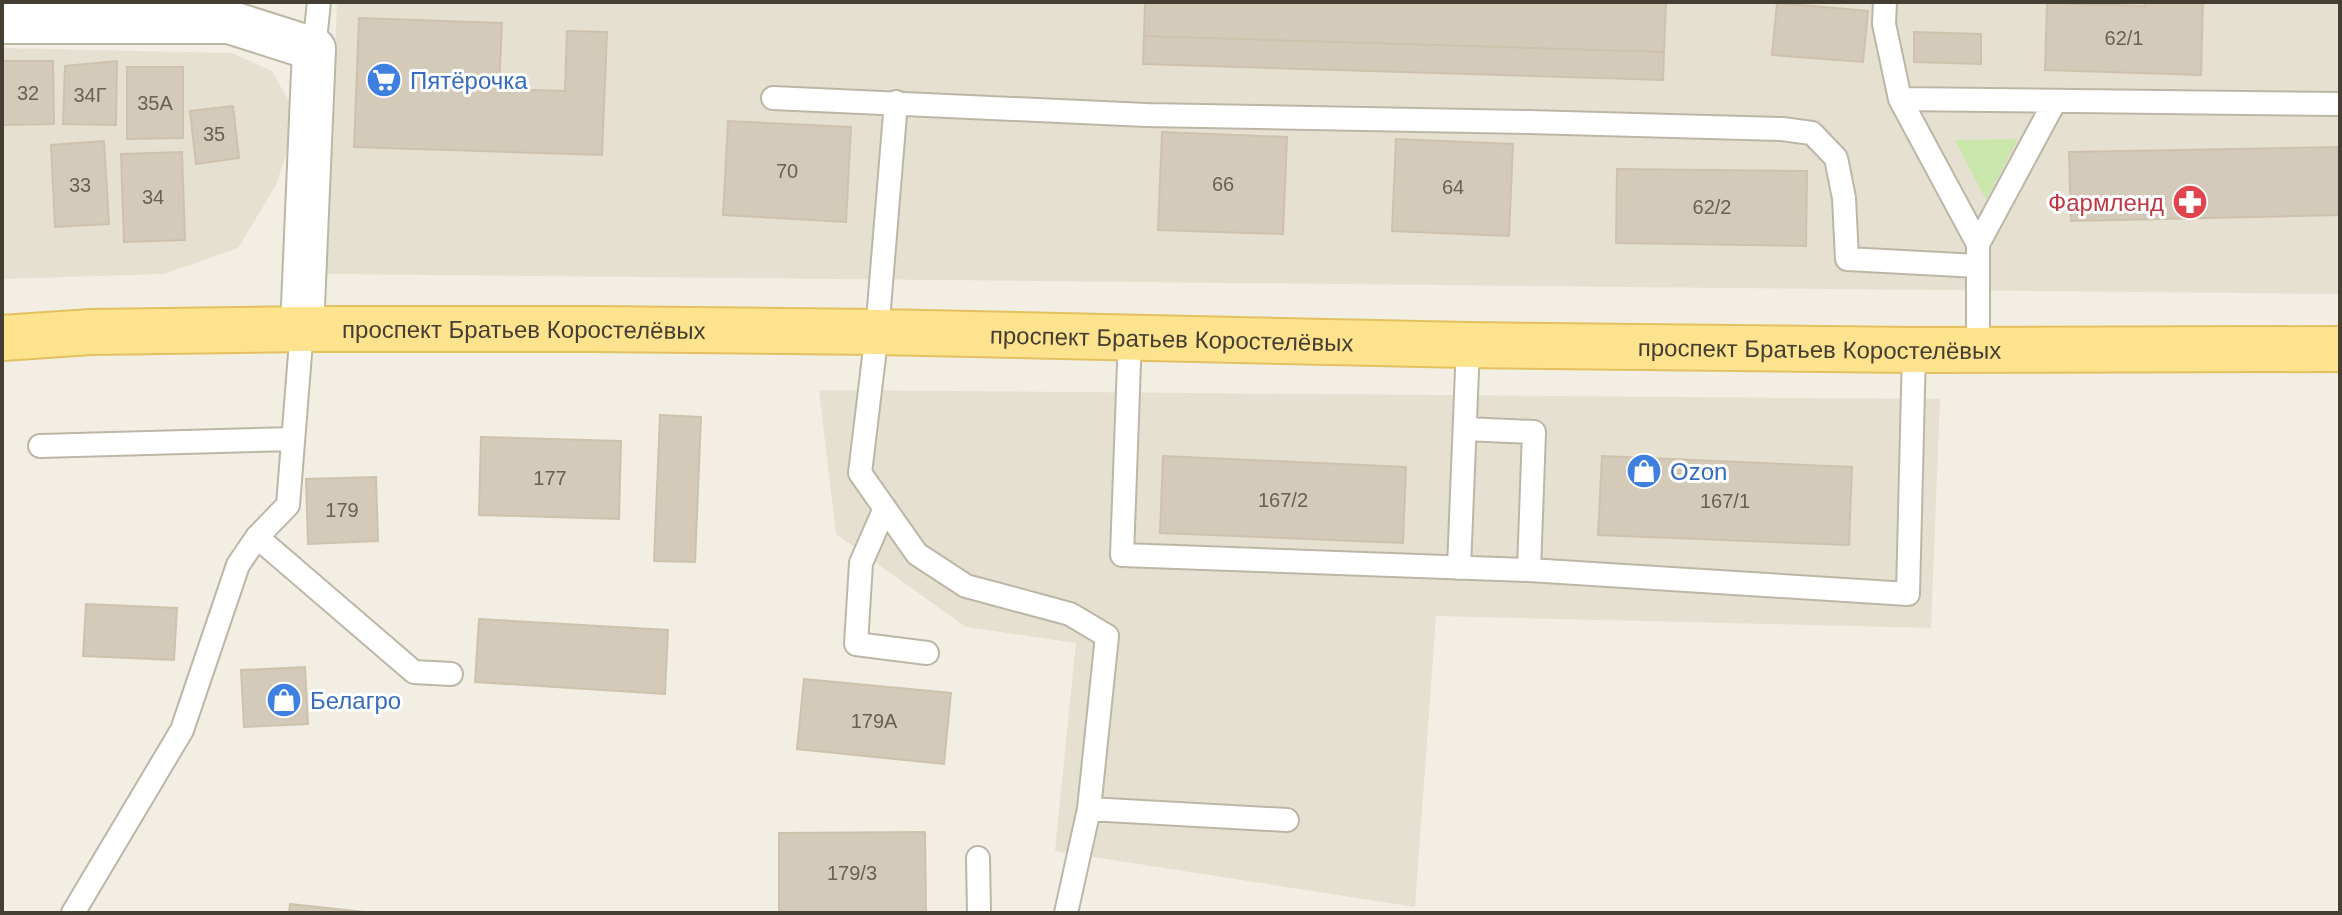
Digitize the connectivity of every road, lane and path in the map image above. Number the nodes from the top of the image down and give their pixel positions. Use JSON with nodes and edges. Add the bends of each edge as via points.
{"nodes":[{"id":1,"x":319,"y":2,"type":"edge"},
{"id":2,"x":1885,"y":2,"type":"edge"},
{"id":3,"x":2,"y":22,"type":"edge"},
{"id":4,"x":314,"y":49,"type":"junction"},
{"id":5,"x":773,"y":98,"type":"dead end"},
{"id":6,"x":1900,"y":99,"type":"junction"},
{"id":7,"x":2055,"y":101,"type":"junction"},
{"id":8,"x":896,"y":102,"type":"junction"},
{"id":9,"x":2340,"y":104,"type":"edge"},
{"id":10,"x":1978,"y":255,"type":"junction"},
{"id":11,"x":302,"y":329,"type":"junction"},
{"id":12,"x":877,"y":332,"type":"junction"},
{"id":13,"x":1130,"y":336,"type":"junction"},
{"id":14,"x":2,"y":338,"type":"edge"},
{"id":15,"x":1468,"y":345,"type":"junction"},
{"id":16,"x":2340,"y":349,"type":"edge"},
{"id":17,"x":1914,"y":350,"type":"junction"},
{"id":18,"x":1978,"y":350,"type":"junction"},
{"id":19,"x":1465,"y":429,"type":"junction"},
{"id":20,"x":293,"y":439,"type":"junction"},
{"id":21,"x":40,"y":446,"type":"dead end"},
{"id":22,"x":885,"y":508,"type":"junction"},
{"id":23,"x":257,"y":537,"type":"junction"},
{"id":24,"x":1459,"y":568,"type":"junction"},
{"id":25,"x":1529,"y":570,"type":"junction"},
{"id":26,"x":927,"y":653,"type":"dead end"},
{"id":27,"x":451,"y":674,"type":"dead end"},
{"id":28,"x":1089,"y":809,"type":"junction"},
{"id":29,"x":1287,"y":820,"type":"dead end"},
{"id":30,"x":978,"y":858,"type":"dead end"},
{"id":31,"x":73,"y":913,"type":"edge"},
{"id":32,"x":979,"y":913,"type":"edge"},
{"id":33,"x":1066,"y":913,"type":"edge"}],
"edges":[{"from":1,"to":4,"type":"lane"},
{"from":2,"to":6,"type":"lane","via":[[1884,24]]},
{"from":3,"to":4,"type":"street","via":[[229,22]]},
{"from":4,"to":11,"type":"street"},
{"from":5,"to":8,"type":"lane"},
{"from":6,"to":7,"type":"lane"},
{"from":6,"to":10,"type":"lane"},
{"from":7,"to":9,"type":"lane"},
{"from":7,"to":10,"type":"lane"},
{"from":8,"to":10,"type":"lane","via":[[1146,115],[1812,133],[1836,158],[1847,259]]},
{"from":8,"to":12,"type":"lane"},
{"from":10,"to":18,"type":"lane"},
{"from":11,"to":12,"type":"main road","name":"проспект Братьев Коростелёвых"},
{"from":11,"to":14,"type":"main road","name":"проспект Братьев Коростелёвых"},
{"from":11,"to":20,"type":"lane"},
{"from":12,"to":13,"type":"main road","name":"проспект Братьев Коростелёвых"},
{"from":12,"to":22,"type":"lane","via":[[860,473]]},
{"from":13,"to":15,"type":"main road","name":"проспект Братьев Коростелёвых"},
{"from":13,"to":24,"type":"lane","via":[[1122,555]]},
{"from":15,"to":17,"type":"main road","name":"проспект Братьев Коростелёвых"},
{"from":15,"to":19,"type":"lane"},
{"from":16,"to":18,"type":"main road","name":"проспект Братьев Коростелёвых"},
{"from":17,"to":18,"type":"main road","name":"проспект Братьев Коростелёвых"},
{"from":17,"to":25,"type":"lane","via":[[1908,594]]},
{"from":19,"to":24,"type":"lane"},
{"from":19,"to":25,"type":"lane","via":[[1534,432]]},
{"from":20,"to":21,"type":"lane"},
{"from":20,"to":23,"type":"lane","via":[[288,505]]},
{"from":22,"to":26,"type":"lane","via":[[861,563],[856,644]]},
{"from":22,"to":28,"type":"lane","via":[[917,554],[966,586],[1070,614],[1107,636]]},
{"from":23,"to":27,"type":"lane","via":[[414,672]]},
{"from":23,"to":31,"type":"lane","via":[[238,565],[182,730]]},
{"from":24,"to":25,"type":"lane"},
{"from":28,"to":29,"type":"lane"},
{"from":28,"to":33,"type":"lane"},
{"from":30,"to":32,"type":"lane"}]}
